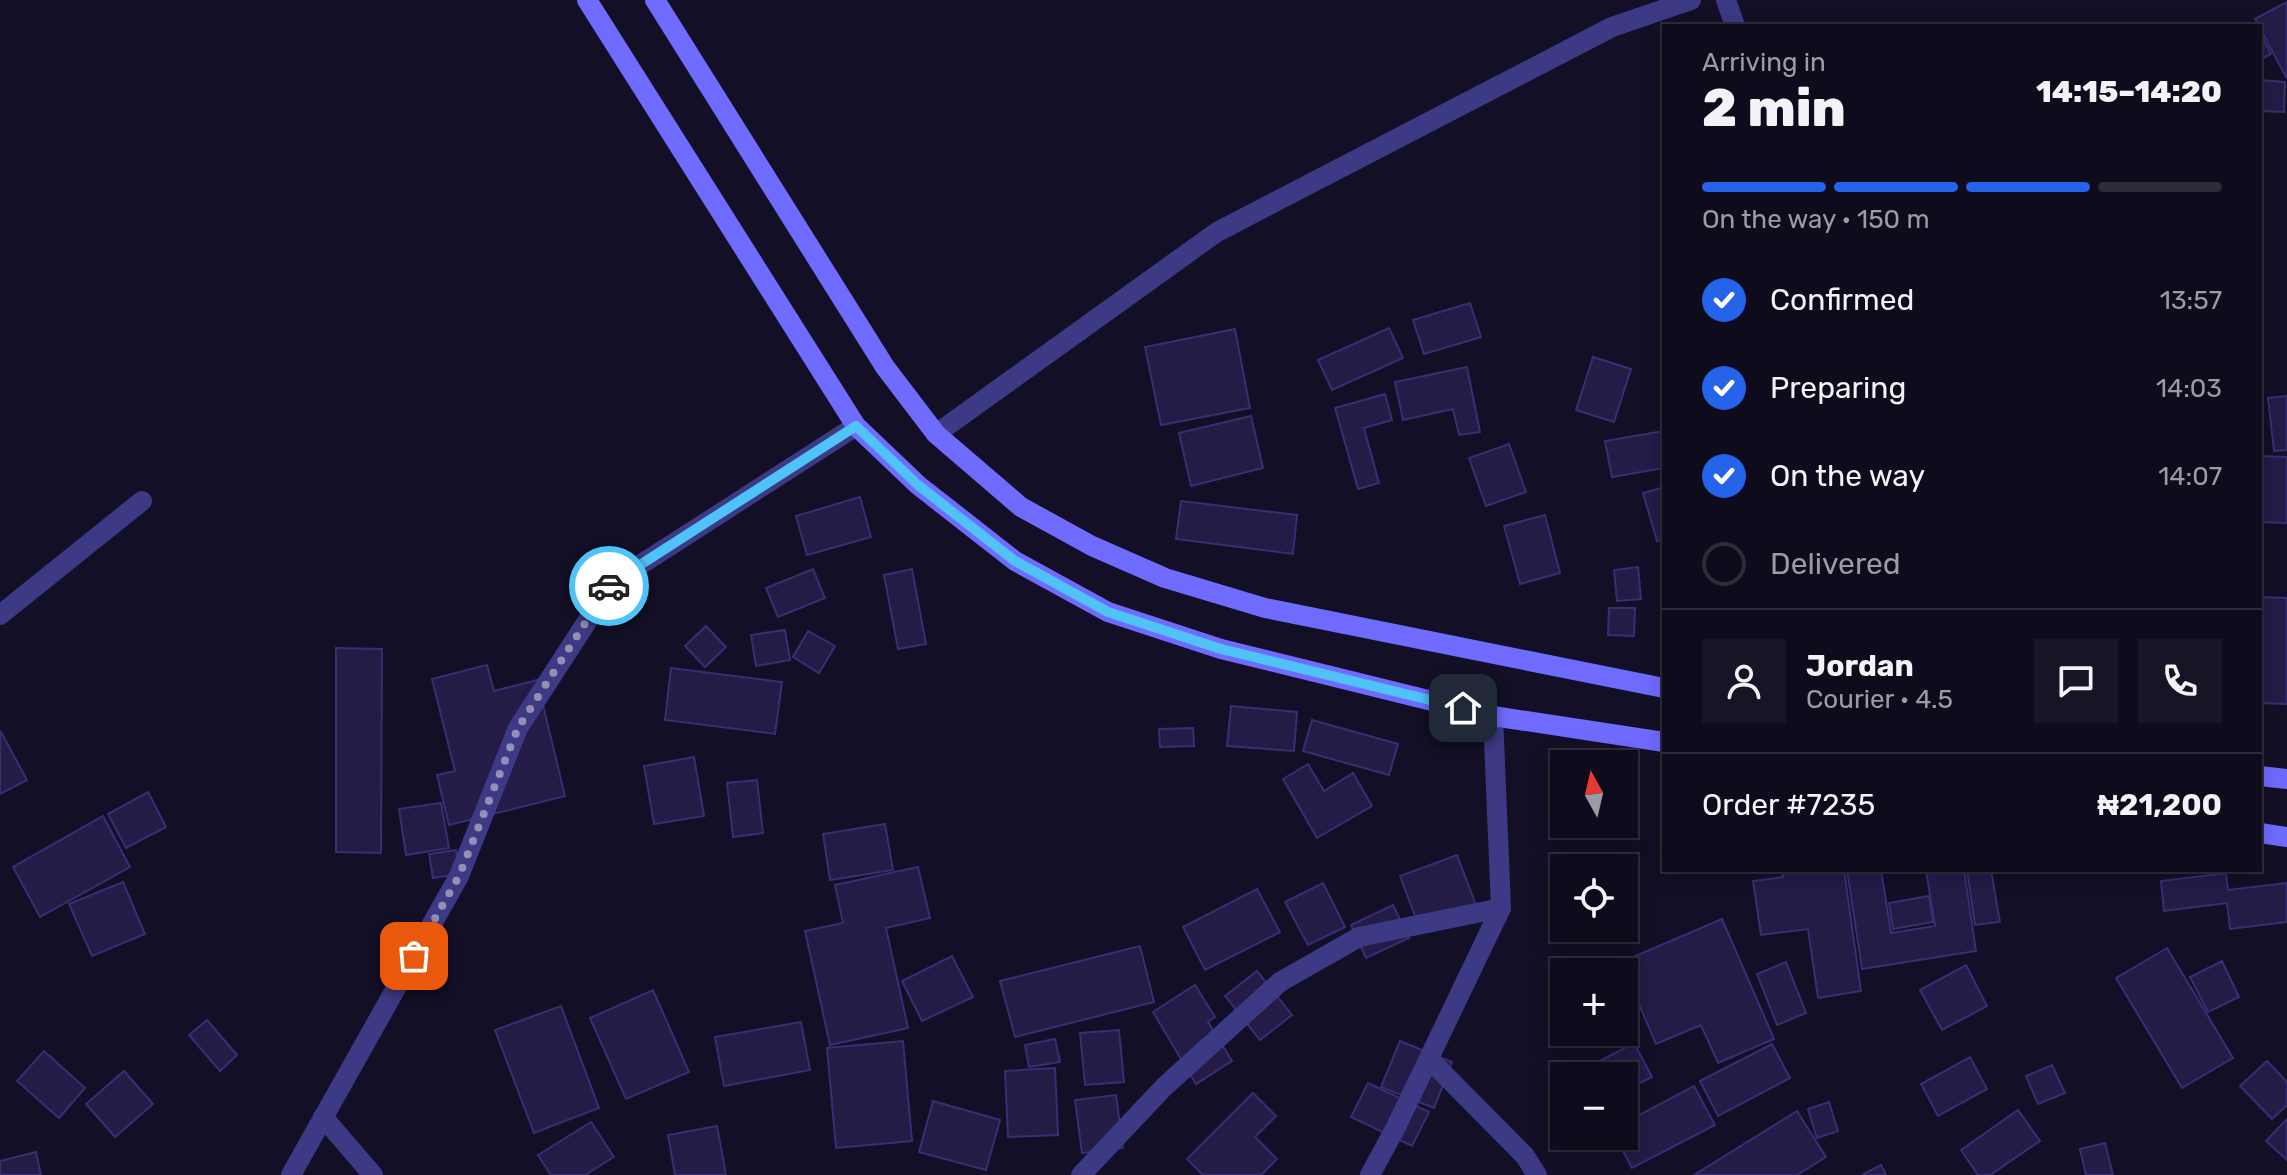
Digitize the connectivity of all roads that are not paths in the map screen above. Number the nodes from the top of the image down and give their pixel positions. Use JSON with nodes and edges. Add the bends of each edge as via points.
{"nodes":[{"id":1,"x":587,"y":0,"type":"edge"},
{"id":2,"x":655,"y":0,"type":"edge"},
{"id":3,"x":1691,"y":0,"type":"edge"},
{"id":4,"x":1726,"y":0,"type":"edge"},
{"id":5,"x":1734,"y":24,"type":"edge"},
{"id":6,"x":856,"y":426,"type":"junction"},
{"id":7,"x":936,"y":434,"type":"junction"},
{"id":8,"x":142,"y":501,"type":"dead end"},
{"id":9,"x":0,"y":615,"type":"edge"},
{"id":10,"x":1662,"y":688,"type":"edge"},
{"id":11,"x":1493,"y":716,"type":"junction"},
{"id":12,"x":1662,"y":742,"type":"edge"},
{"id":13,"x":2262,"y":776,"type":"edge"},
{"id":14,"x":2287,"y":779,"type":"edge"},
{"id":15,"x":2262,"y":833,"type":"edge"},
{"id":16,"x":2287,"y":837,"type":"edge"},
{"id":17,"x":1501,"y":908,"type":"junction"},
{"id":18,"x":1429,"y":1059,"type":"junction"},
{"id":19,"x":323,"y":1117,"type":"junction"},
{"id":20,"x":291,"y":1175,"type":"edge"},
{"id":21,"x":373,"y":1175,"type":"edge"},
{"id":22,"x":1081,"y":1175,"type":"edge"},
{"id":23,"x":1370,"y":1175,"type":"edge"},
{"id":24,"x":1537,"y":1175,"type":"edge"}],
"edges":[{"from":1,"to":6,"type":"street"},
{"from":2,"to":7,"type":"street","via":[[885,367]]},
{"from":3,"to":7,"type":"street","via":[[1612,27],[1217,232]]},
{"from":4,"to":5,"type":"street"},
{"from":6,"to":11,"type":"street","via":[[918,485],[1015,561],[1108,612],[1221,649]]},
{"from":6,"to":19,"type":"street","via":[[612,583],[518,728],[459,876]]},
{"from":7,"to":10,"type":"street","via":[[1021,507],[1165,578],[1265,608]]},
{"from":8,"to":9,"type":"street"},
{"from":11,"to":12,"type":"street"},
{"from":11,"to":17,"type":"street"},
{"from":13,"to":14,"type":"street"},
{"from":15,"to":16,"type":"street"},
{"from":17,"to":18,"type":"street"},
{"from":17,"to":22,"type":"street","via":[[1359,937],[1280,982],[1164,1087]]},
{"from":18,"to":23,"type":"street"},
{"from":18,"to":24,"type":"street","via":[[1525,1156]]},
{"from":19,"to":20,"type":"street"},
{"from":19,"to":21,"type":"street"}]}
